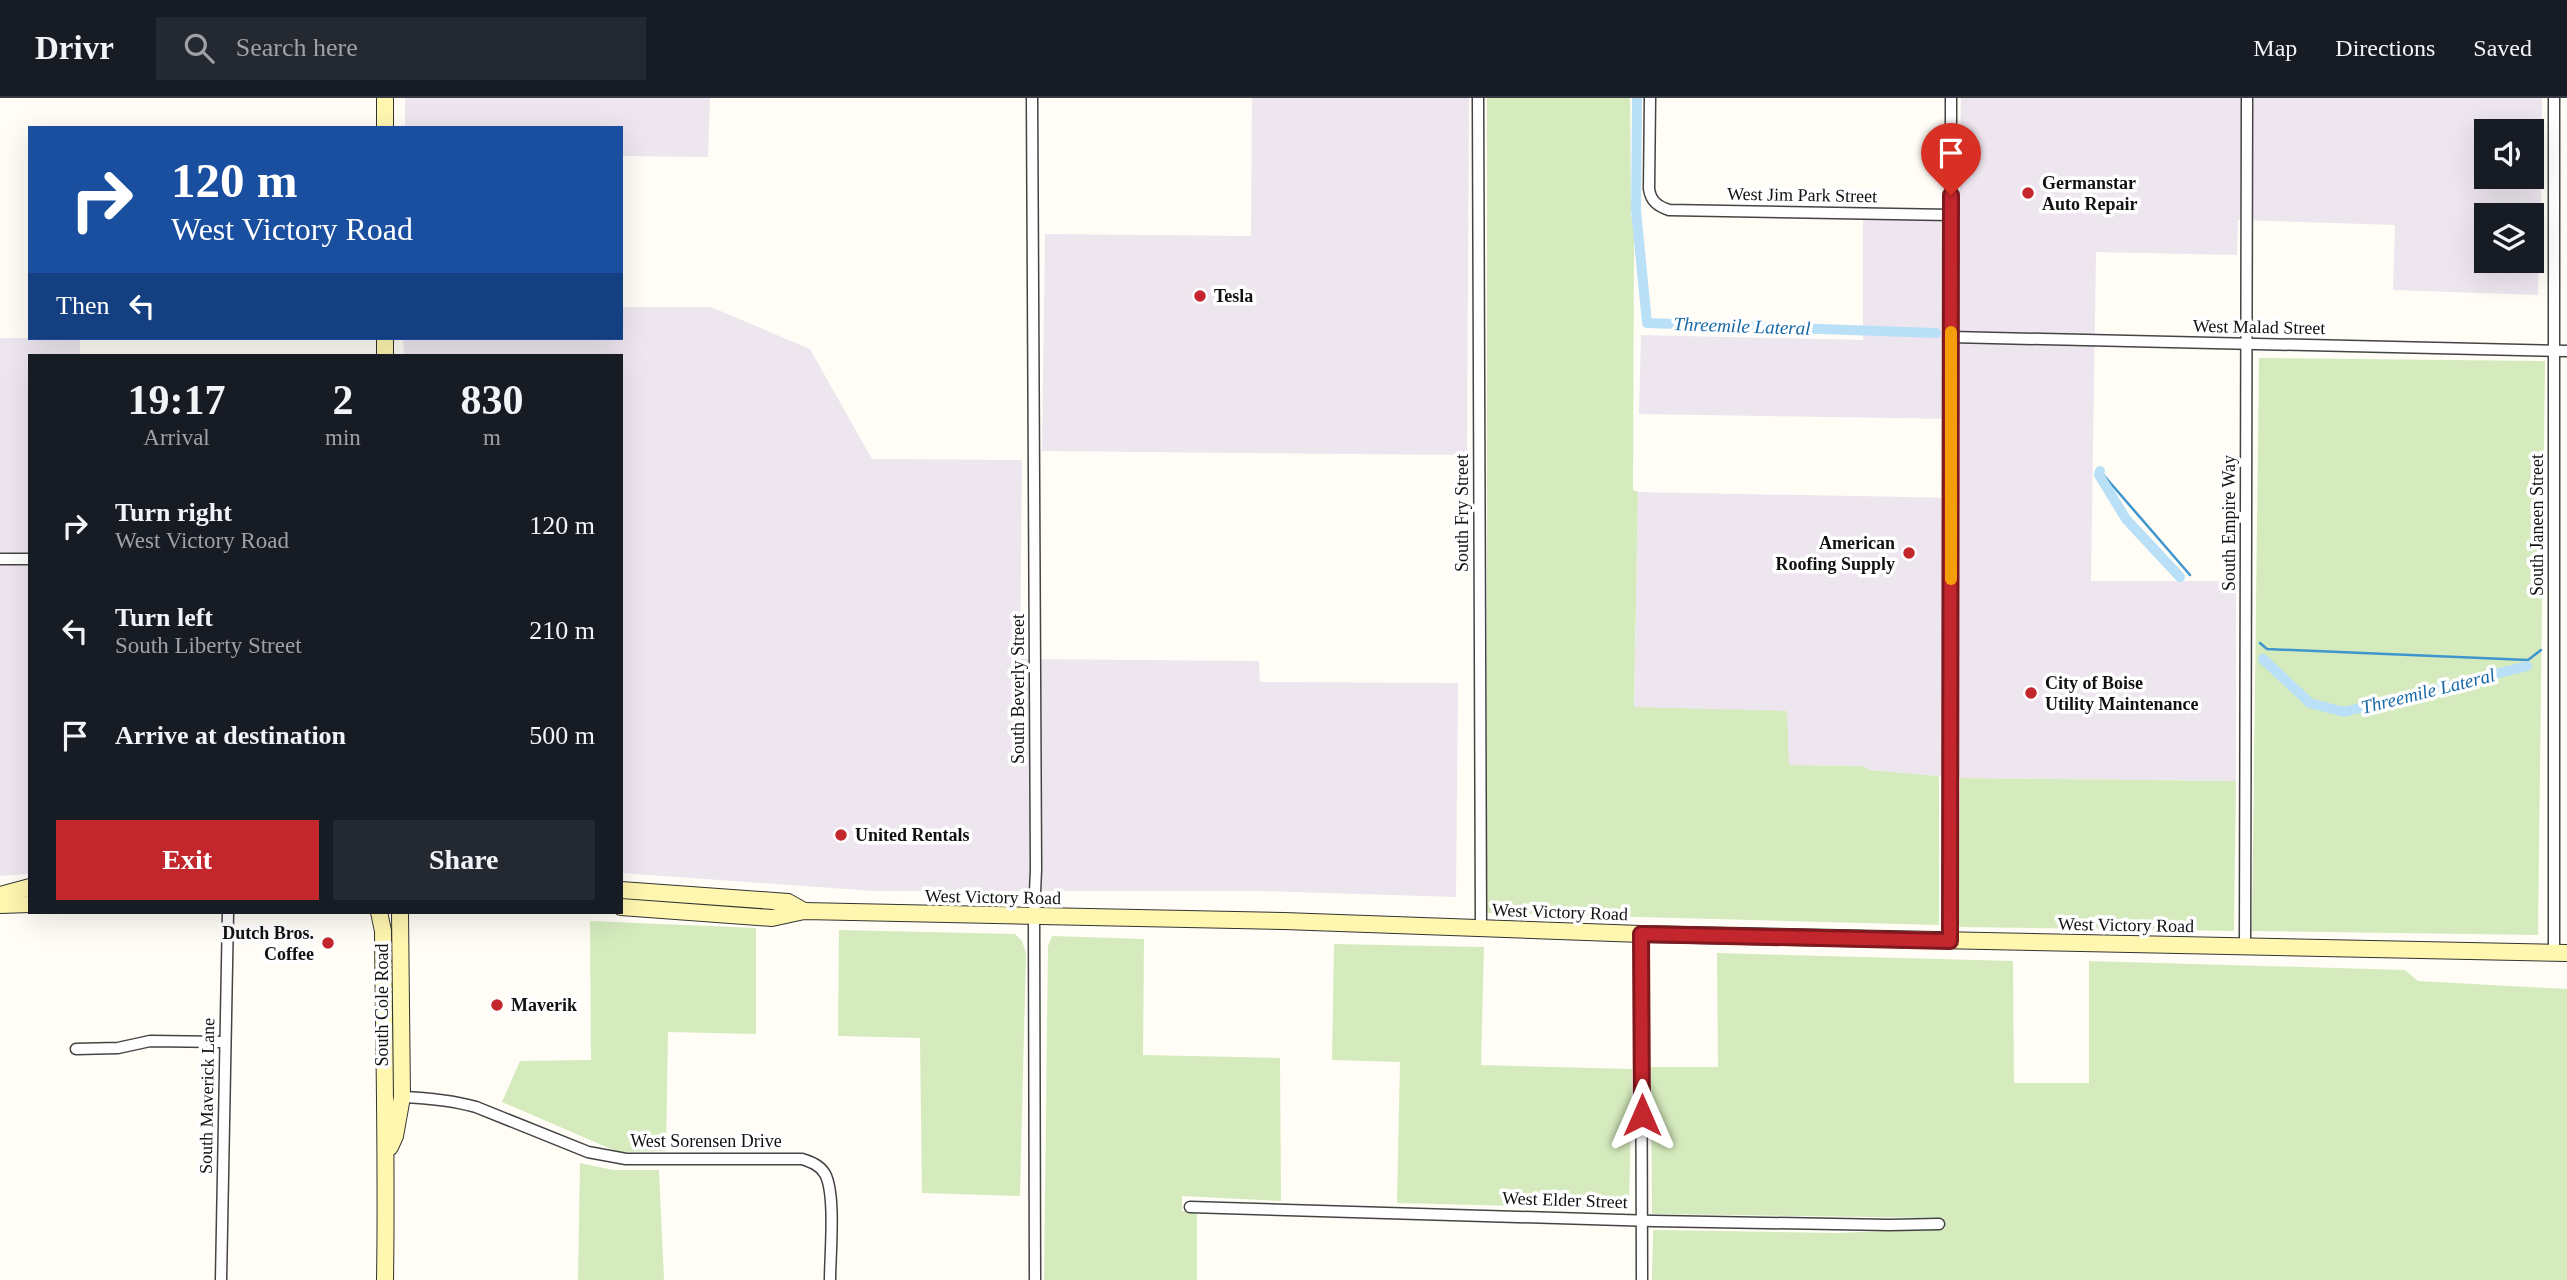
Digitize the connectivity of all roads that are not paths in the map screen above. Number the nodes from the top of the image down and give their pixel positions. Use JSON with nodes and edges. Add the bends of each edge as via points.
{"nodes":[{"id":1,"x":385,"y":98,"type":"edge"},
{"id":2,"x":1032,"y":98,"type":"edge"},
{"id":3,"x":1478,"y":98,"type":"edge"},
{"id":4,"x":1650,"y":98,"type":"edge"},
{"id":5,"x":1951,"y":98,"type":"edge"},
{"id":6,"x":2247,"y":98,"type":"edge"},
{"id":7,"x":2554,"y":98,"type":"edge"},
{"id":8,"x":385,"y":126,"type":"edge"},
{"id":9,"x":1951,"y":215,"type":"junction"},
{"id":10,"x":1951,"y":337,"type":"junction"},
{"id":11,"x":2246,"y":344,"type":"junction"},
{"id":12,"x":2554,"y":351,"type":"junction"},
{"id":13,"x":2567,"y":351,"type":"edge"},
{"id":14,"x":0,"y":559,"type":"edge"},
{"id":15,"x":28,"y":559,"type":"edge"},
{"id":16,"x":28,"y":886,"type":"edge"},
{"id":17,"x":0,"y":887,"type":"edge"},
{"id":18,"x":28,"y":887,"type":"edge"},
{"id":19,"x":623,"y":890,"type":"edge"},
{"id":20,"x":0,"y":895,"type":"edge"},
{"id":21,"x":751,"y":900,"type":"junction"},
{"id":22,"x":25,"y":903,"type":"edge"},
{"id":23,"x":0,"y":905,"type":"edge"},
{"id":24,"x":623,"y":907,"type":"edge"},
{"id":25,"x":693,"y":911,"type":"junction"},
{"id":26,"x":803,"y":911,"type":"junction"},
{"id":27,"x":228,"y":914,"type":"edge"},
{"id":28,"x":379,"y":914,"type":"edge"},
{"id":29,"x":400,"y":914,"type":"edge"},
{"id":30,"x":1034,"y":917,"type":"junction"},
{"id":31,"x":1481,"y":928,"type":"junction"},
{"id":32,"x":1641,"y":934,"type":"junction"},
{"id":33,"x":1950,"y":941,"type":"junction"},
{"id":34,"x":2245,"y":947,"type":"junction"},
{"id":35,"x":2561,"y":953,"type":"edge"},
{"id":36,"x":225,"y":1042,"type":"junction"},
{"id":37,"x":76,"y":1049,"type":"dead end"},
{"id":38,"x":384,"y":1063,"type":"junction"},
{"id":39,"x":402,"y":1097,"type":"junction"},
{"id":40,"x":387,"y":1153,"type":"junction"},
{"id":41,"x":1190,"y":1207,"type":"dead end"},
{"id":42,"x":1642,"y":1220,"type":"junction"},
{"id":43,"x":1940,"y":1224,"type":"dead end"},
{"id":44,"x":221,"y":1280,"type":"edge"},
{"id":45,"x":384,"y":1280,"type":"edge"},
{"id":46,"x":830,"y":1280,"type":"edge"},
{"id":47,"x":1035,"y":1280,"type":"edge"},
{"id":48,"x":1642,"y":1280,"type":"edge"}],
"edges":[{"from":1,"to":8,"type":"main road"},
{"from":2,"to":30,"type":"street","name":"South Beverly Street"},
{"from":3,"to":31,"type":"street","name":"South Fry Street"},
{"from":4,"to":9,"type":"street","name":"West Jim Park Street","via":[[1649,189],[1654,202],[1669,210]]},
{"from":5,"to":9,"type":"street"},
{"from":6,"to":11,"type":"street","name":"South Empire Way"},
{"from":7,"to":12,"type":"street","name":"South Janeen Street"},
{"from":9,"to":10,"type":"street"},
{"from":10,"to":11,"type":"street","name":"West Malad Street"},
{"from":10,"to":33,"type":"street"},
{"from":11,"to":12,"type":"street","name":"West Malad Street"},
{"from":11,"to":34,"type":"street","name":"South Empire Way"},
{"from":12,"to":13,"type":"street","name":"West Malad Street"},
{"from":12,"to":35,"type":"street","name":"South Janeen Street"},
{"from":14,"to":15,"type":"street"},
{"from":16,"to":17,"type":"main road"},
{"from":18,"to":20,"type":"main road"},
{"from":19,"to":21,"type":"main road","name":"West Victory Road"},
{"from":21,"to":25,"type":"main road","name":"West Victory Road","via":[[746,908]]},
{"from":21,"to":26,"type":"main road","name":"West Victory Road","via":[[789,902]]},
{"from":22,"to":23,"type":"main road"},
{"from":24,"to":25,"type":"main road","name":"West Victory Road"},
{"from":25,"to":26,"type":"main road","name":"West Victory Road","via":[[772,918]]},
{"from":26,"to":30,"type":"main road","name":"West Victory Road"},
{"from":27,"to":36,"type":"street","name":"South Maverick Lane"},
{"from":28,"to":38,"type":"main road","name":"South Cole Road"},
{"from":29,"to":39,"type":"main road","name":"South Cole Road"},
{"from":30,"to":31,"type":"main road","name":"West Victory Road"},
{"from":30,"to":47,"type":"street","name":"South Beverly Street"},
{"from":31,"to":32,"type":"main road","name":"West Victory Road"},
{"from":32,"to":33,"type":"main road","name":"West Victory Road"},
{"from":32,"to":42,"type":"street"},
{"from":33,"to":34,"type":"main road","name":"West Victory Road"},
{"from":34,"to":35,"type":"main road","name":"West Victory Road"},
{"from":36,"to":37,"type":"street","via":[[150,1041],[118,1048]]},
{"from":36,"to":44,"type":"street","name":"South Maverick Lane"},
{"from":38,"to":39,"type":"main road","name":"South Cole Road","via":[[387,1079]]},
{"from":38,"to":40,"type":"main road","name":"South Cole Road"},
{"from":39,"to":40,"type":"main road","name":"South Cole Road"},
{"from":39,"to":46,"type":"street","name":"West Sorensen Drive","via":[[458,1101],[588,1152],[626,1159],[802,1159],[814,1163],[824,1172],[830,1189]]},
{"from":40,"to":45,"type":"main road","name":"South Cole Road"},
{"from":41,"to":42,"type":"street","name":"West Elder Street"},
{"from":42,"to":43,"type":"street","name":"West Elder Street"},
{"from":42,"to":48,"type":"street"}]}
